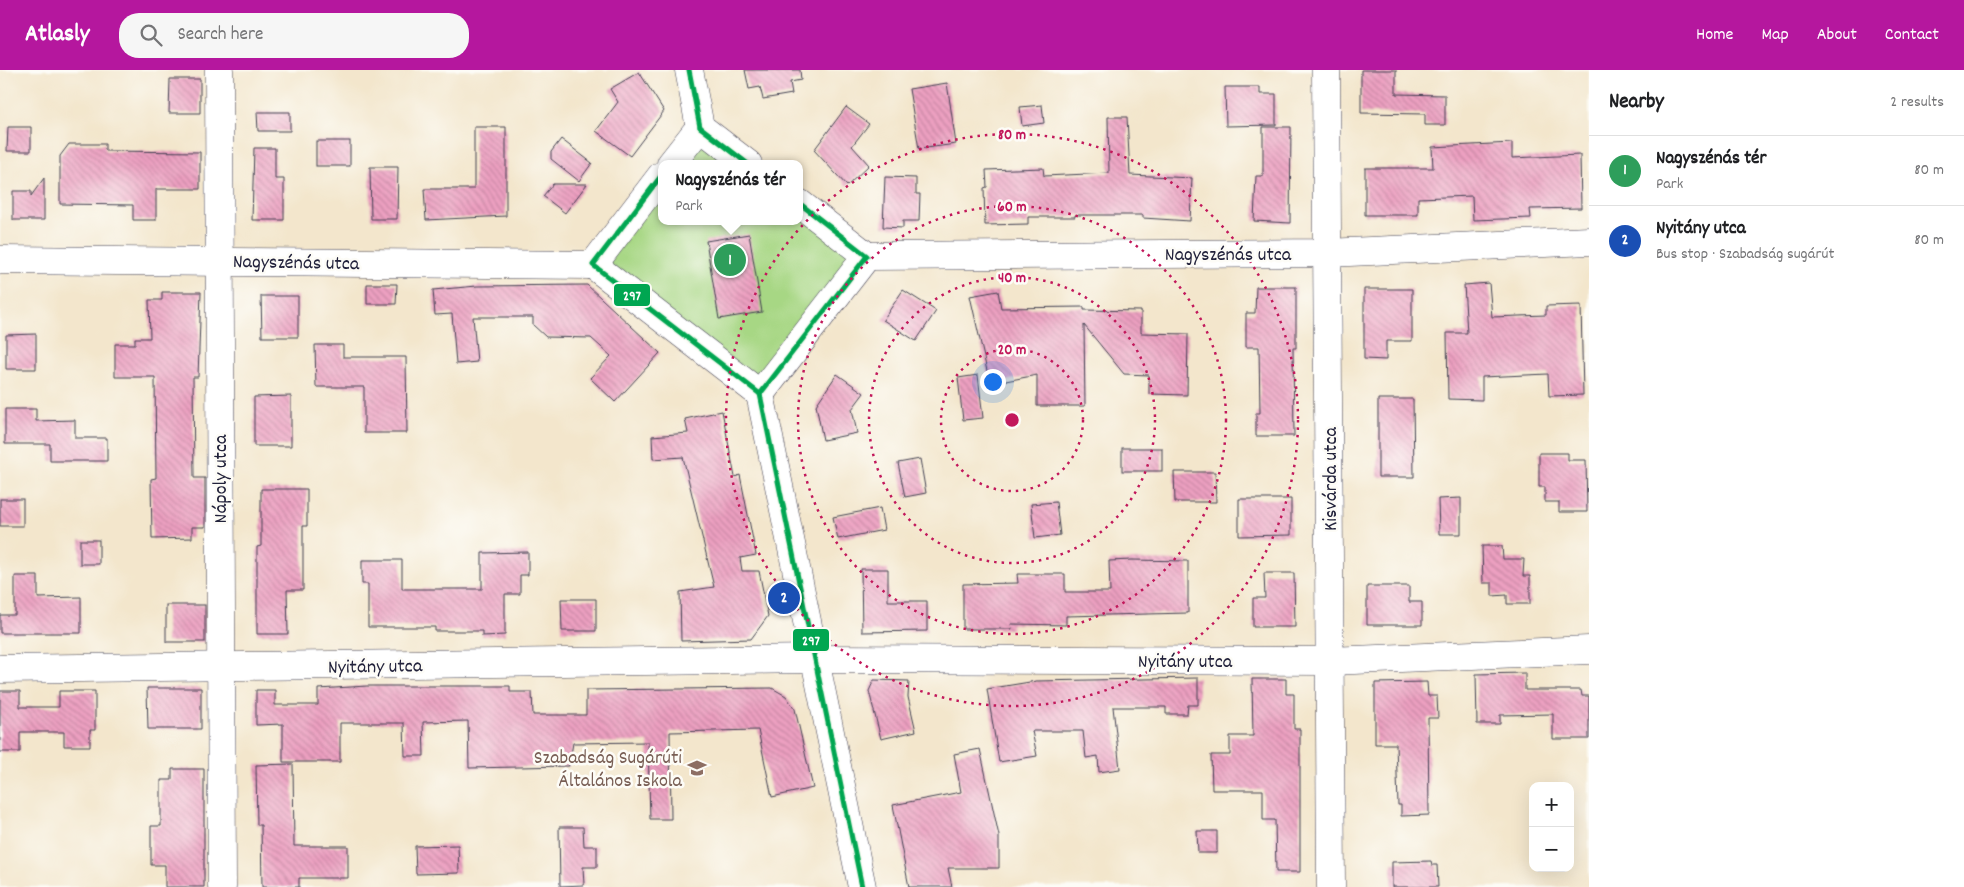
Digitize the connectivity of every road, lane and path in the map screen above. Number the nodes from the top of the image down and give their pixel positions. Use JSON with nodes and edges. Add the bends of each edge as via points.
{"nodes":[{"id":1,"x":219,"y":70,"type":"edge"},
{"id":2,"x":689,"y":70,"type":"edge"},
{"id":3,"x":1326,"y":70,"type":"edge"},
{"id":4,"x":700,"y":127,"type":"junction"},
{"id":5,"x":674,"y":160,"type":"edge"},
{"id":6,"x":743,"y":160,"type":"edge"},
{"id":7,"x":658,"y":180,"type":"edge"},
{"id":8,"x":803,"y":206,"type":"edge"},
{"id":9,"x":1589,"y":241,"type":"edge"},
{"id":10,"x":1327,"y":253,"type":"junction"},
{"id":11,"x":867,"y":256,"type":"junction"},
{"id":12,"x":0,"y":260,"type":"edge"},
{"id":13,"x":218,"y":260,"type":"junction"},
{"id":14,"x":593,"y":265,"type":"junction"},
{"id":15,"x":760,"y":394,"type":"junction"},
{"id":16,"x":1589,"y":650,"type":"edge"},
{"id":17,"x":815,"y":659,"type":"junction"},
{"id":18,"x":1330,"y":661,"type":"junction"},
{"id":19,"x":220,"y":667,"type":"junction"},
{"id":20,"x":0,"y":669,"type":"edge"},
{"id":21,"x":222,"y":887,"type":"edge"},
{"id":22,"x":862,"y":887,"type":"edge"},
{"id":23,"x":1331,"y":887,"type":"edge"}],
"edges":[{"from":1,"to":13,"type":"street","name":"Nápoly utca"},
{"from":2,"to":4,"type":"street"},
{"from":3,"to":10,"type":"street","name":"Kisvárda utca"},
{"from":4,"to":5,"type":"street"},
{"from":4,"to":6,"type":"street"},
{"from":7,"to":14,"type":"street"},
{"from":8,"to":11,"type":"street"},
{"from":9,"to":10,"type":"street","name":"Nagyszénás utca"},
{"from":10,"to":11,"type":"street","name":"Nagyszénás utca"},
{"from":10,"to":18,"type":"street","name":"Kisvárda utca"},
{"from":11,"to":15,"type":"street"},
{"from":12,"to":13,"type":"street","name":"Nagyszénás utca"},
{"from":13,"to":14,"type":"street","name":"Nagyszénás utca"},
{"from":13,"to":19,"type":"street","name":"Nápoly utca"},
{"from":14,"to":15,"type":"street"},
{"from":15,"to":17,"type":"street"},
{"from":16,"to":18,"type":"street","name":"Nyitány utca"},
{"from":17,"to":18,"type":"street","name":"Nyitány utca"},
{"from":17,"to":19,"type":"street","name":"Nyitány utca"},
{"from":17,"to":22,"type":"street"},
{"from":18,"to":23,"type":"street","name":"Kisvárda utca"},
{"from":19,"to":20,"type":"street","name":"Nyitány utca"},
{"from":19,"to":21,"type":"street","name":"Nápoly utca"}]}
